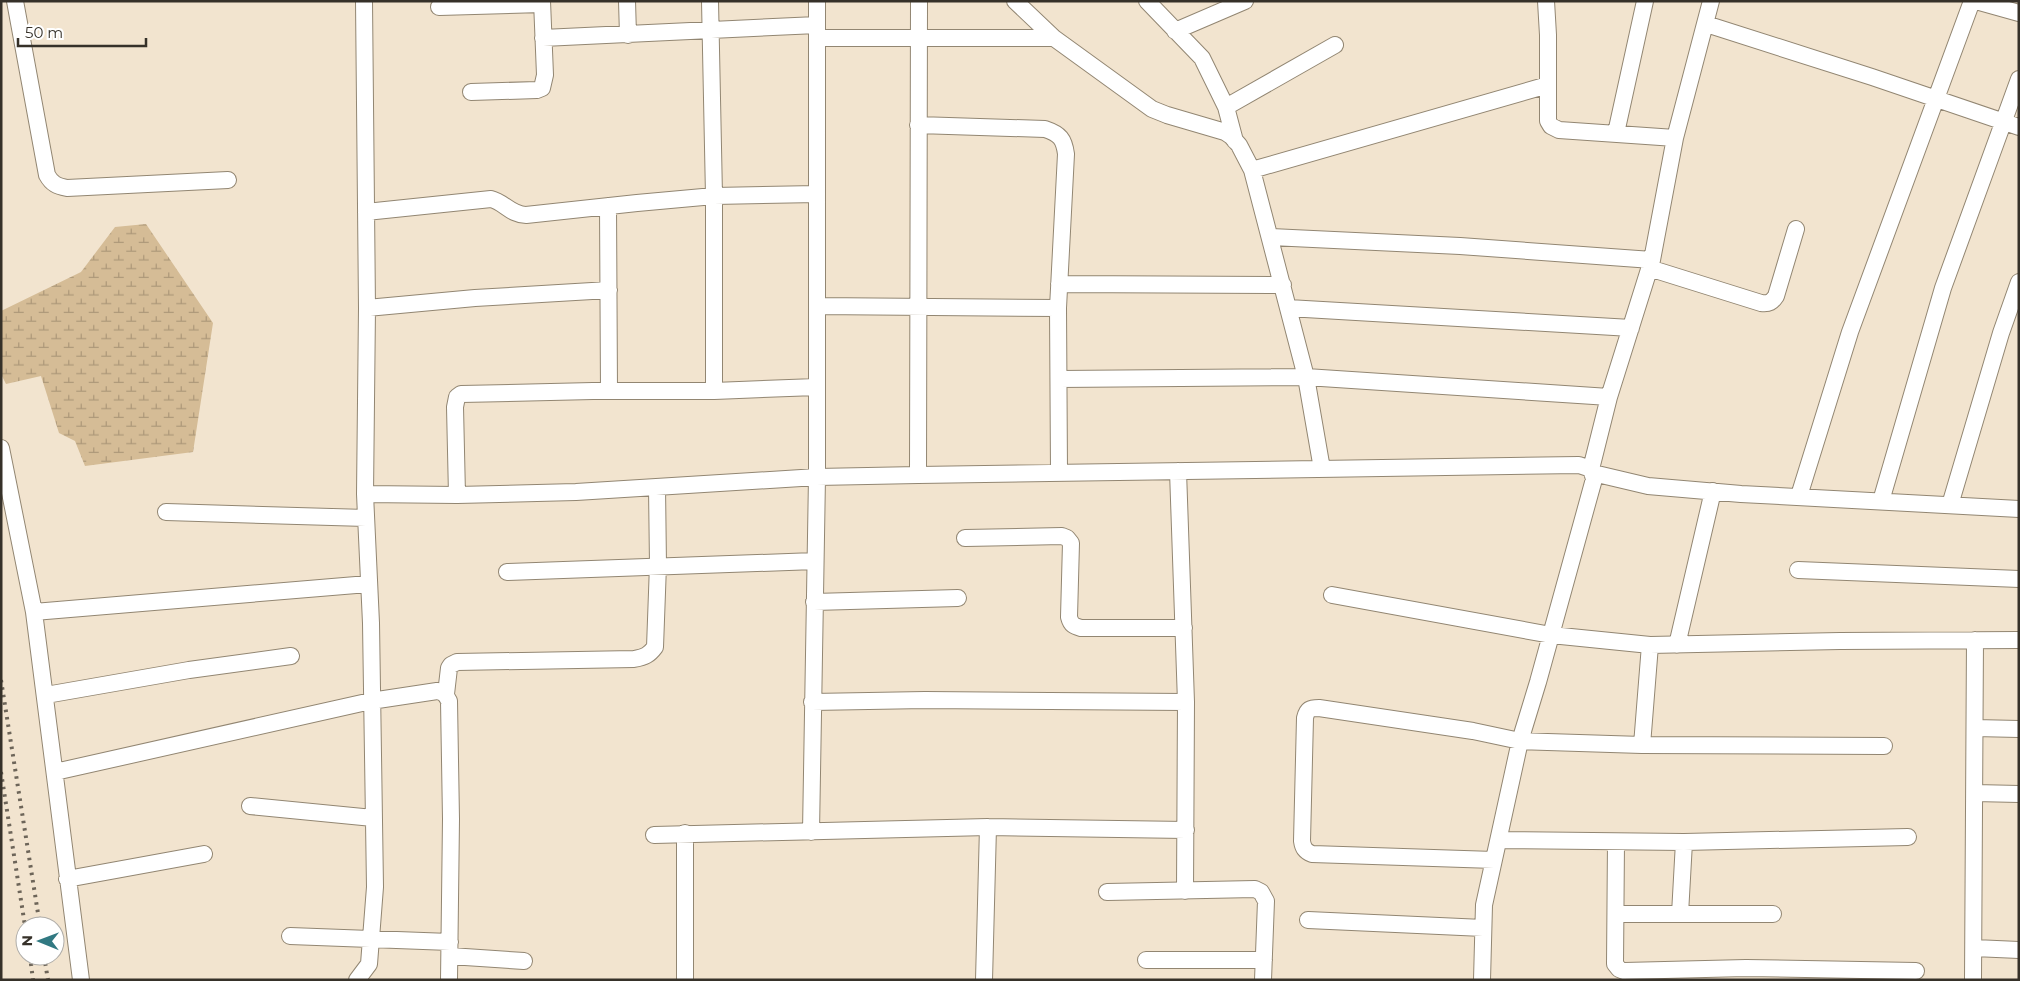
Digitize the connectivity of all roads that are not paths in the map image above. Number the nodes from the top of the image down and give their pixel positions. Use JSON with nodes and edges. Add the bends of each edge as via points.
{"nodes":[{"id":1,"x":15,"y":1,"type":"edge"},
{"id":2,"x":364,"y":1,"type":"edge"},
{"id":3,"x":627,"y":1,"type":"edge"},
{"id":4,"x":710,"y":1,"type":"edge"},
{"id":5,"x":817,"y":1,"type":"edge"},
{"id":6,"x":919,"y":1,"type":"edge"},
{"id":7,"x":1015,"y":1,"type":"edge"},
{"id":8,"x":1147,"y":1,"type":"edge"},
{"id":9,"x":1245,"y":1,"type":"edge"},
{"id":10,"x":1546,"y":1,"type":"edge"},
{"id":11,"x":1645,"y":1,"type":"edge"},
{"id":12,"x":1711,"y":1,"type":"edge"},
{"id":13,"x":1974,"y":1,"type":"edge"},
{"id":14,"x":542,"y":3,"type":"edge"},
{"id":15,"x":439,"y":7,"type":"dead end"},
{"id":16,"x":2019,"y":13,"type":"edge"},
{"id":17,"x":1706,"y":24,"type":"junction"},
{"id":18,"x":710,"y":30,"type":"junction"},
{"id":19,"x":818,"y":31,"type":"junction"},
{"id":20,"x":1175,"y":31,"type":"junction"},
{"id":21,"x":628,"y":35,"type":"junction"},
{"id":22,"x":543,"y":38,"type":"junction"},
{"id":23,"x":919,"y":38,"type":"junction"},
{"id":24,"x":1054,"y":38,"type":"junction"},
{"id":25,"x":1335,"y":46,"type":"dead end"},
{"id":26,"x":2019,"y":79,"type":"edge"},
{"id":27,"x":1548,"y":85,"type":"junction"},
{"id":28,"x":471,"y":92,"type":"dead end"},
{"id":29,"x":1938,"y":99,"type":"junction"},
{"id":30,"x":1226,"y":107,"type":"junction"},
{"id":31,"x":2003,"y":121,"type":"junction"},
{"id":32,"x":918,"y":124,"type":"junction"},
{"id":33,"x":2019,"y":127,"type":"edge"},
{"id":34,"x":1616,"y":133,"type":"junction"},
{"id":35,"x":1675,"y":138,"type":"junction"},
{"id":36,"x":1235,"y":141,"type":"junction"},
{"id":37,"x":1252,"y":170,"type":"junction"},
{"id":38,"x":228,"y":180,"type":"dead end"},
{"id":39,"x":817,"y":194,"type":"junction"},
{"id":40,"x":714,"y":196,"type":"junction"},
{"id":41,"x":608,"y":206,"type":"junction"},
{"id":42,"x":366,"y":212,"type":"junction"},
{"id":43,"x":1796,"y":229,"type":"dead end"},
{"id":44,"x":1271,"y":237,"type":"junction"},
{"id":45,"x":1650,"y":264,"type":"junction"},
{"id":46,"x":2019,"y":282,"type":"edge"},
{"id":47,"x":1059,"y":284,"type":"junction"},
{"id":48,"x":1283,"y":285,"type":"junction"},
{"id":49,"x":609,"y":290,"type":"junction"},
{"id":50,"x":817,"y":306,"type":"junction"},
{"id":51,"x":919,"y":306,"type":"junction"},
{"id":52,"x":367,"y":308,"type":"junction"},
{"id":53,"x":1058,"y":308,"type":"junction"},
{"id":54,"x":1288,"y":308,"type":"junction"},
{"id":55,"x":1631,"y":328,"type":"junction"},
{"id":56,"x":1306,"y":377,"type":"junction"},
{"id":57,"x":1059,"y":379,"type":"junction"},
{"id":58,"x":816,"y":387,"type":"junction"},
{"id":59,"x":609,"y":391,"type":"junction"},
{"id":60,"x":714,"y":392,"type":"junction"},
{"id":61,"x":1609,"y":397,"type":"junction"},
{"id":62,"x":1,"y":448,"type":"edge"},
{"id":63,"x":1322,"y":469,"type":"junction"},
{"id":64,"x":1178,"y":471,"type":"junction"},
{"id":65,"x":1592,"y":471,"type":"junction"},
{"id":66,"x":1059,"y":472,"type":"junction"},
{"id":67,"x":918,"y":475,"type":"junction"},
{"id":68,"x":817,"y":478,"type":"junction"},
{"id":69,"x":657,"y":487,"type":"junction"},
{"id":70,"x":1713,"y":491,"type":"junction"},
{"id":71,"x":365,"y":494,"type":"junction"},
{"id":72,"x":457,"y":495,"type":"junction"},
{"id":73,"x":1799,"y":496,"type":"junction"},
{"id":74,"x":1881,"y":501,"type":"junction"},
{"id":75,"x":1950,"y":505,"type":"junction"},
{"id":76,"x":2019,"y":509,"type":"edge"},
{"id":77,"x":166,"y":512,"type":"dead end"},
{"id":78,"x":366,"y":518,"type":"junction"},
{"id":79,"x":965,"y":538,"type":"dead end"},
{"id":80,"x":815,"y":561,"type":"junction"},
{"id":81,"x":658,"y":565,"type":"junction"},
{"id":82,"x":1798,"y":570,"type":"dead end"},
{"id":83,"x":507,"y":572,"type":"dead end"},
{"id":84,"x":2019,"y":580,"type":"edge"},
{"id":85,"x":368,"y":584,"type":"junction"},
{"id":86,"x":1332,"y":595,"type":"dead end"},
{"id":87,"x":958,"y":598,"type":"dead end"},
{"id":88,"x":814,"y":602,"type":"junction"},
{"id":89,"x":34,"y":612,"type":"junction"},
{"id":90,"x":1184,"y":628,"type":"junction"},
{"id":91,"x":1551,"y":635,"type":"junction"},
{"id":92,"x":1975,"y":640,"type":"junction"},
{"id":93,"x":2019,"y":640,"type":"edge"},
{"id":94,"x":1650,"y":645,"type":"junction"},
{"id":95,"x":1677,"y":645,"type":"junction"},
{"id":96,"x":291,"y":656,"type":"dead end"},
{"id":97,"x":446,"y":694,"type":"junction"},
{"id":98,"x":46,"y":695,"type":"junction"},
{"id":99,"x":371,"y":701,"type":"junction"},
{"id":100,"x":812,"y":702,"type":"junction"},
{"id":101,"x":1186,"y":702,"type":"junction"},
{"id":102,"x":1975,"y":728,"type":"junction"},
{"id":103,"x":2019,"y":729,"type":"edge"},
{"id":104,"x":1520,"y":741,"type":"junction"},
{"id":105,"x":1642,"y":745,"type":"junction"},
{"id":106,"x":1884,"y":746,"type":"dead end"},
{"id":107,"x":55,"y":772,"type":"junction"},
{"id":108,"x":1975,"y":793,"type":"junction"},
{"id":109,"x":2019,"y":794,"type":"edge"},
{"id":110,"x":250,"y":806,"type":"dead end"},
{"id":111,"x":373,"y":818,"type":"junction"},
{"id":112,"x":988,"y":827,"type":"junction"},
{"id":113,"x":1186,"y":830,"type":"junction"},
{"id":114,"x":811,"y":832,"type":"junction"},
{"id":115,"x":685,"y":834,"type":"junction"},
{"id":116,"x":654,"y":835,"type":"dead end"},
{"id":117,"x":1908,"y":837,"type":"dead end"},
{"id":118,"x":1500,"y":840,"type":"junction"},
{"id":119,"x":1616,"y":842,"type":"junction"},
{"id":120,"x":1684,"y":842,"type":"junction"},
{"id":121,"x":204,"y":854,"type":"dead end"},
{"id":122,"x":1494,"y":860,"type":"junction"},
{"id":123,"x":67,"y":879,"type":"junction"},
{"id":124,"x":1185,"y":891,"type":"junction"},
{"id":125,"x":1107,"y":892,"type":"dead end"},
{"id":126,"x":1616,"y":914,"type":"junction"},
{"id":127,"x":1680,"y":914,"type":"junction"},
{"id":128,"x":1773,"y":914,"type":"dead end"},
{"id":129,"x":1308,"y":920,"type":"dead end"},
{"id":130,"x":1483,"y":928,"type":"junction"},
{"id":131,"x":290,"y":936,"type":"dead end"},
{"id":132,"x":371,"y":939,"type":"junction"},
{"id":133,"x":1974,"y":948,"type":"junction"},
{"id":134,"x":450,"y":949,"type":"junction"},
{"id":135,"x":2019,"y":950,"type":"edge"},
{"id":136,"x":1146,"y":960,"type":"dead end"},
{"id":137,"x":1264,"y":960,"type":"junction"},
{"id":138,"x":524,"y":961,"type":"dead end"},
{"id":139,"x":1916,"y":971,"type":"dead end"},
{"id":140,"x":81,"y":980,"type":"edge"},
{"id":141,"x":356,"y":980,"type":"edge"},
{"id":142,"x":449,"y":980,"type":"edge"},
{"id":143,"x":685,"y":980,"type":"edge"},
{"id":144,"x":984,"y":980,"type":"edge"},
{"id":145,"x":1263,"y":980,"type":"edge"},
{"id":146,"x":1482,"y":980,"type":"edge"},
{"id":147,"x":1973,"y":980,"type":"edge"}],
"edges":[{"from":1,"to":38,"type":"street","via":[[47,175],[51,182],[66,188]]},
{"from":2,"to":42,"type":"street"},
{"from":3,"to":21,"type":"street"},
{"from":4,"to":18,"type":"street"},
{"from":5,"to":19,"type":"street"},
{"from":6,"to":23,"type":"street"},
{"from":7,"to":24,"type":"street"},
{"from":8,"to":20,"type":"street"},
{"from":9,"to":20,"type":"street"},
{"from":10,"to":27,"type":"street"},
{"from":11,"to":34,"type":"street"},
{"from":12,"to":17,"type":"street"},
{"from":13,"to":16,"type":"street"},
{"from":13,"to":29,"type":"street"},
{"from":14,"to":15,"type":"street"},
{"from":14,"to":22,"type":"street"},
{"from":17,"to":29,"type":"street"},
{"from":17,"to":35,"type":"street"},
{"from":18,"to":19,"type":"street"},
{"from":18,"to":21,"type":"street"},
{"from":18,"to":40,"type":"street"},
{"from":19,"to":23,"type":"street"},
{"from":19,"to":39,"type":"street"},
{"from":20,"to":30,"type":"street","via":[[1202,58]]},
{"from":21,"to":22,"type":"street"},
{"from":22,"to":28,"type":"street","via":[[542,88]]},
{"from":23,"to":24,"type":"street"},
{"from":23,"to":32,"type":"street"},
{"from":24,"to":36,"type":"street","via":[[1152,109],[1225,132]]},
{"from":25,"to":30,"type":"street"},
{"from":26,"to":31,"type":"street"},
{"from":27,"to":34,"type":"street","via":[[1548,121],[1551,126],[1559,130]]},
{"from":27,"to":37,"type":"street"},
{"from":29,"to":31,"type":"street"},
{"from":29,"to":73,"type":"street","via":[[1850,332]]},
{"from":30,"to":36,"type":"street"},
{"from":31,"to":33,"type":"street"},
{"from":31,"to":74,"type":"street","via":[[1943,288]]},
{"from":32,"to":47,"type":"street","via":[[1045,129],[1060,136],[1066,154]]},
{"from":32,"to":51,"type":"street"},
{"from":34,"to":35,"type":"street"},
{"from":35,"to":45,"type":"street"},
{"from":36,"to":37,"type":"street"},
{"from":37,"to":44,"type":"street"},
{"from":39,"to":40,"type":"street"},
{"from":39,"to":50,"type":"street"},
{"from":40,"to":41,"type":"street"},
{"from":40,"to":60,"type":"street"},
{"from":41,"to":42,"type":"street","via":[[519,215],[490,199]]},
{"from":41,"to":49,"type":"street"},
{"from":42,"to":52,"type":"street"},
{"from":43,"to":45,"type":"street","via":[[1776,296],[1767,304]]},
{"from":44,"to":45,"type":"street","via":[[1460,246]]},
{"from":44,"to":48,"type":"street"},
{"from":45,"to":55,"type":"street"},
{"from":46,"to":75,"type":"street"},
{"from":47,"to":48,"type":"street"},
{"from":47,"to":53,"type":"street"},
{"from":48,"to":54,"type":"street"},
{"from":49,"to":52,"type":"street"},
{"from":49,"to":59,"type":"street"},
{"from":50,"to":51,"type":"street"},
{"from":50,"to":58,"type":"street"},
{"from":51,"to":53,"type":"street"},
{"from":51,"to":67,"type":"street"},
{"from":52,"to":71,"type":"street"},
{"from":53,"to":57,"type":"street"},
{"from":54,"to":55,"type":"street"},
{"from":54,"to":56,"type":"street"},
{"from":55,"to":61,"type":"street"},
{"from":56,"to":57,"type":"street"},
{"from":56,"to":61,"type":"street"},
{"from":56,"to":63,"type":"street"},
{"from":57,"to":66,"type":"street"},
{"from":58,"to":60,"type":"street"},
{"from":58,"to":68,"type":"street"},
{"from":59,"to":60,"type":"street"},
{"from":59,"to":72,"type":"street","via":[[461,394],[455,407]]},
{"from":61,"to":65,"type":"street"},
{"from":62,"to":89,"type":"street"},
{"from":63,"to":64,"type":"street"},
{"from":63,"to":65,"type":"street","via":[[1578,465]]},
{"from":64,"to":66,"type":"street"},
{"from":64,"to":90,"type":"street"},
{"from":65,"to":70,"type":"street","via":[[1648,486]]},
{"from":65,"to":91,"type":"street","via":[[1594,479]]},
{"from":66,"to":67,"type":"street"},
{"from":67,"to":68,"type":"street"},
{"from":68,"to":69,"type":"street"},
{"from":68,"to":80,"type":"street"},
{"from":69,"to":72,"type":"street"},
{"from":69,"to":81,"type":"street"},
{"from":70,"to":73,"type":"street"},
{"from":70,"to":95,"type":"street"},
{"from":71,"to":72,"type":"street"},
{"from":71,"to":78,"type":"street"},
{"from":73,"to":74,"type":"street"},
{"from":74,"to":75,"type":"street"},
{"from":75,"to":76,"type":"street"},
{"from":77,"to":78,"type":"street"},
{"from":78,"to":85,"type":"street"},
{"from":79,"to":90,"type":"street","via":[[1067,538],[1070,544],[1069,618],[1074,626]]},
{"from":80,"to":81,"type":"street"},
{"from":80,"to":88,"type":"street"},
{"from":81,"to":83,"type":"street"},
{"from":81,"to":97,"type":"street","via":[[655,647],[650,654],[644,657],[457,662],[449,668]]},
{"from":82,"to":84,"type":"street"},
{"from":85,"to":89,"type":"street"},
{"from":85,"to":99,"type":"street"},
{"from":86,"to":91,"type":"street"},
{"from":87,"to":88,"type":"street"},
{"from":88,"to":100,"type":"street"},
{"from":89,"to":98,"type":"street"},
{"from":90,"to":101,"type":"street"},
{"from":91,"to":94,"type":"street"},
{"from":91,"to":104,"type":"street"},
{"from":92,"to":93,"type":"street"},
{"from":92,"to":95,"type":"street"},
{"from":92,"to":102,"type":"street"},
{"from":94,"to":95,"type":"street"},
{"from":94,"to":105,"type":"street"},
{"from":96,"to":98,"type":"street"},
{"from":97,"to":99,"type":"street","via":[[437,691]]},
{"from":97,"to":134,"type":"street","via":[[449,701],[451,819]]},
{"from":98,"to":107,"type":"street"},
{"from":99,"to":107,"type":"street"},
{"from":99,"to":111,"type":"street"},
{"from":100,"to":101,"type":"street"},
{"from":100,"to":114,"type":"street"},
{"from":101,"to":113,"type":"street"},
{"from":102,"to":103,"type":"street"},
{"from":102,"to":108,"type":"street"},
{"from":104,"to":105,"type":"street"},
{"from":104,"to":118,"type":"street"},
{"from":104,"to":122,"type":"street","via":[[1319,708],[1308,710],[1304,718],[1302,841],[1307,852]]},
{"from":105,"to":106,"type":"street"},
{"from":107,"to":123,"type":"street"},
{"from":108,"to":109,"type":"street"},
{"from":108,"to":133,"type":"street"},
{"from":110,"to":111,"type":"street"},
{"from":111,"to":132,"type":"street","via":[[375,887]]},
{"from":112,"to":113,"type":"street"},
{"from":112,"to":114,"type":"street"},
{"from":112,"to":144,"type":"street"},
{"from":113,"to":124,"type":"street"},
{"from":114,"to":115,"type":"street"},
{"from":115,"to":116,"type":"street"},
{"from":115,"to":143,"type":"street"},
{"from":117,"to":120,"type":"street"},
{"from":118,"to":119,"type":"street"},
{"from":118,"to":122,"type":"street"},
{"from":119,"to":120,"type":"street"},
{"from":119,"to":126,"type":"street"},
{"from":120,"to":127,"type":"street"},
{"from":121,"to":123,"type":"street"},
{"from":122,"to":130,"type":"street","via":[[1484,905]]},
{"from":123,"to":140,"type":"street"},
{"from":124,"to":125,"type":"street"},
{"from":124,"to":137,"type":"street","via":[[1255,889],[1261,892],[1266,901]]},
{"from":126,"to":127,"type":"street"},
{"from":126,"to":139,"type":"street","via":[[1616,964],[1624,971],[1746,968]]},
{"from":127,"to":128,"type":"street"},
{"from":129,"to":130,"type":"street"},
{"from":130,"to":146,"type":"street"},
{"from":131,"to":132,"type":"street"},
{"from":132,"to":134,"type":"street"},
{"from":132,"to":141,"type":"street","via":[[369,964]]},
{"from":133,"to":135,"type":"street"},
{"from":133,"to":147,"type":"street"},
{"from":134,"to":138,"type":"street"},
{"from":134,"to":142,"type":"street"},
{"from":136,"to":137,"type":"street"},
{"from":137,"to":145,"type":"street"}]}
